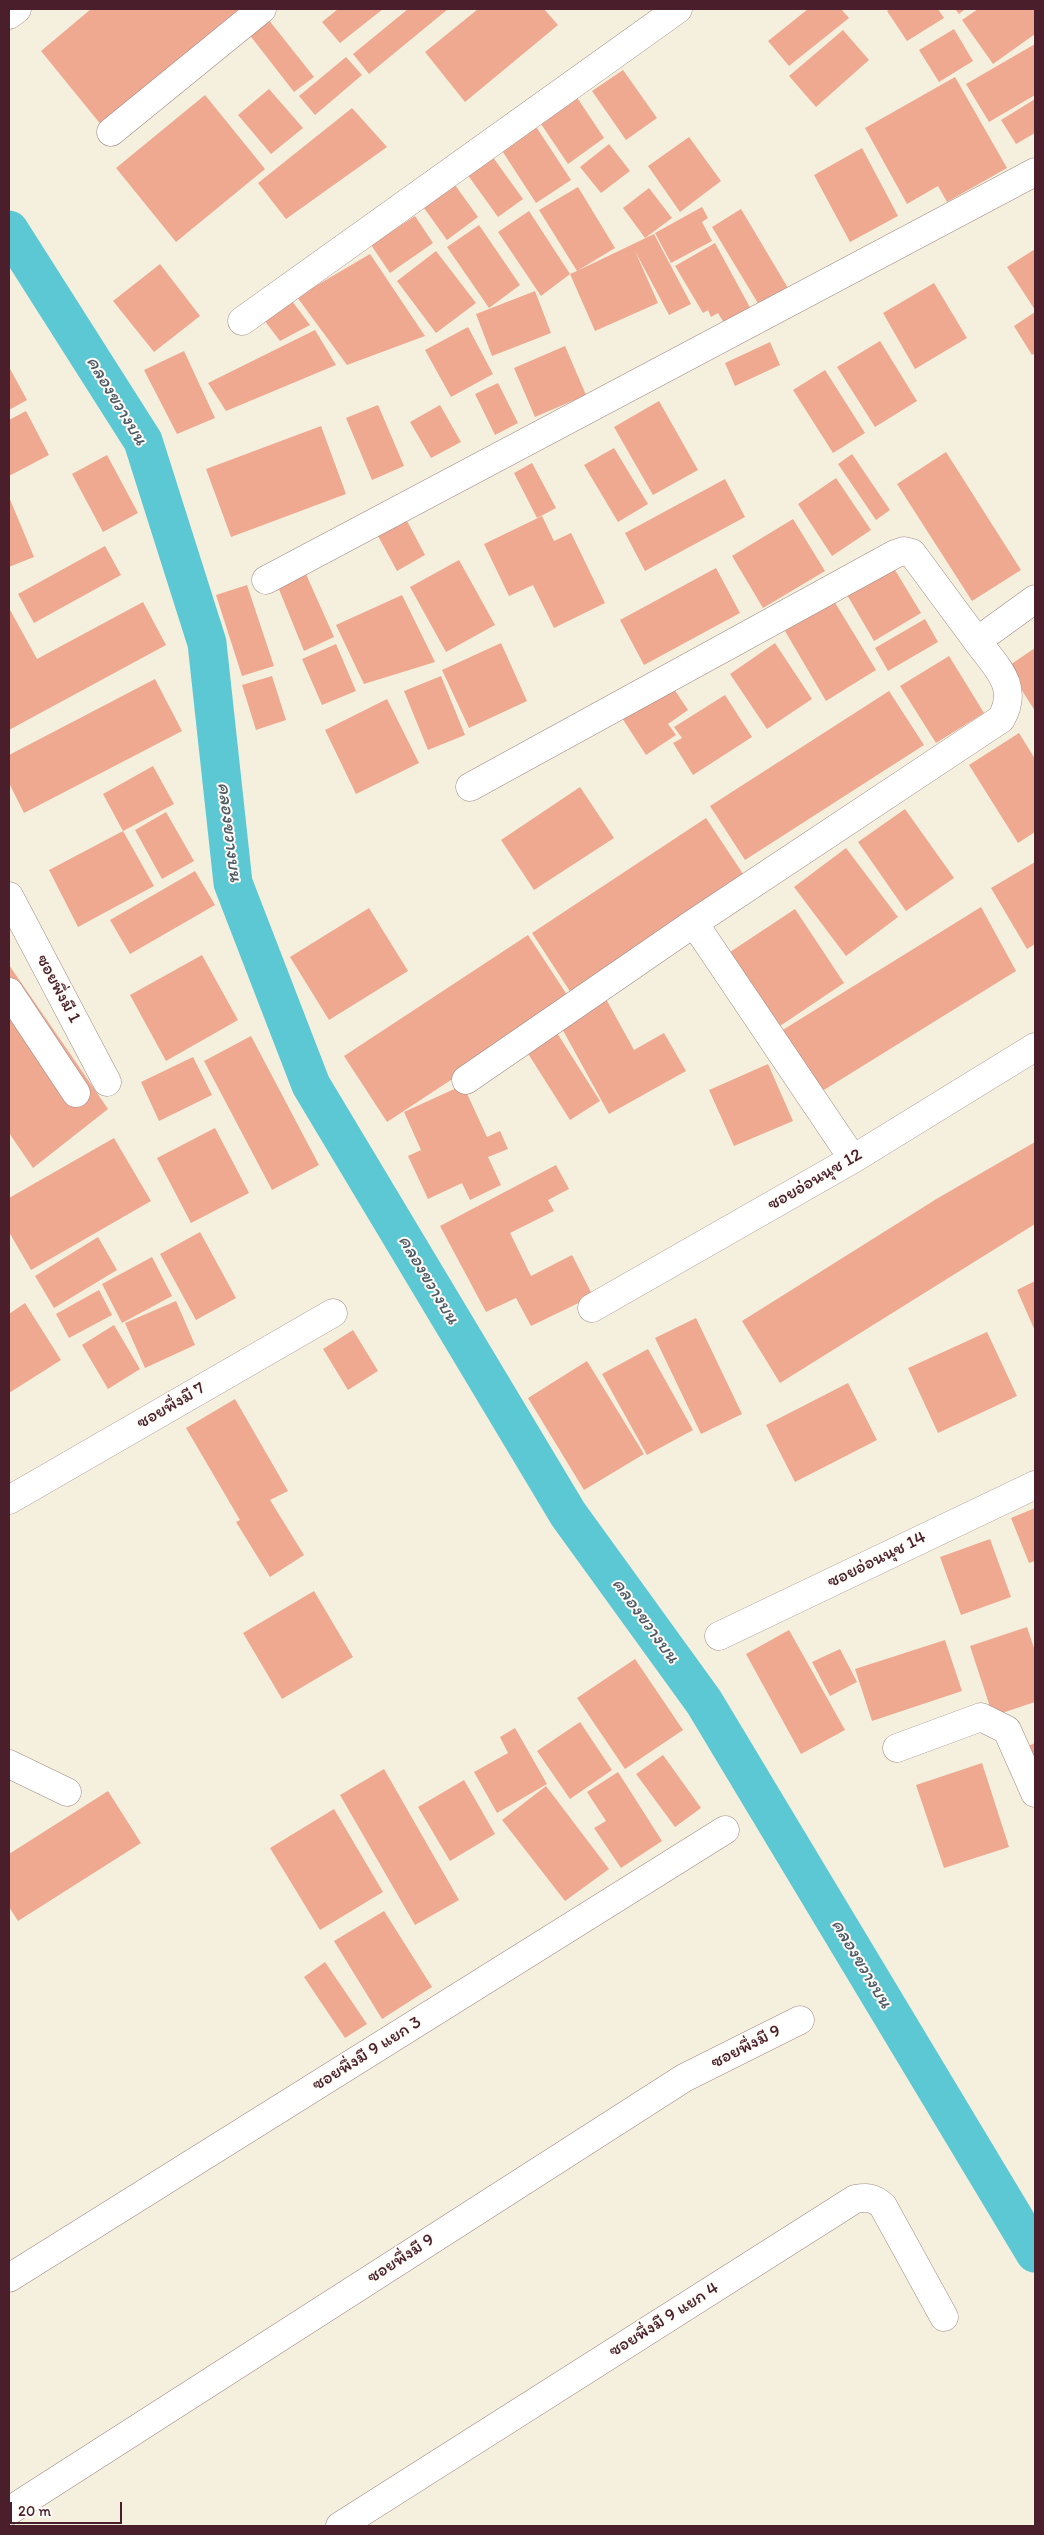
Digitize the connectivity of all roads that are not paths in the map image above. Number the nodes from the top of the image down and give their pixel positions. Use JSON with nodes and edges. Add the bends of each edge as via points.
{"nodes":[{"id":1,"x":17,"y":9,"type":"edge"},
{"id":2,"x":262,"y":9,"type":"edge"},
{"id":3,"x":678,"y":9,"type":"edge"},
{"id":4,"x":9,"y":15,"type":"edge"},
{"id":5,"x":112,"y":132,"type":"dead end"},
{"id":6,"x":1035,"y":172,"type":"edge"},
{"id":7,"x":242,"y":321,"type":"dead end"},
{"id":8,"x":266,"y":580,"type":"dead end"},
{"id":9,"x":1035,"y":599,"type":"edge"},
{"id":10,"x":977,"y":641,"type":"junction"},
{"id":11,"x":470,"y":787,"type":"dead end"},
{"id":12,"x":9,"y":896,"type":"edge"},
{"id":13,"x":694,"y":923,"type":"junction"},
{"id":14,"x":9,"y":992,"type":"edge"},
{"id":15,"x":1035,"y":1047,"type":"edge"},
{"id":16,"x":466,"y":1080,"type":"dead end"},
{"id":17,"x":107,"y":1082,"type":"dead end"},
{"id":18,"x":76,"y":1093,"type":"dead end"},
{"id":19,"x":853,"y":1160,"type":"junction"},
{"id":20,"x":592,"y":1308,"type":"dead end"},
{"id":21,"x":333,"y":1313,"type":"dead end"},
{"id":22,"x":1035,"y":1485,"type":"edge"},
{"id":23,"x":9,"y":1500,"type":"edge"},
{"id":24,"x":719,"y":1636,"type":"dead end"},
{"id":25,"x":898,"y":1748,"type":"dead end"},
{"id":26,"x":9,"y":1764,"type":"edge"},
{"id":27,"x":67,"y":1792,"type":"dead end"},
{"id":28,"x":1035,"y":1793,"type":"edge"},
{"id":29,"x":726,"y":1830,"type":"dead end"},
{"id":30,"x":800,"y":2020,"type":"dead end"},
{"id":31,"x":9,"y":2278,"type":"edge"},
{"id":32,"x":944,"y":2317,"type":"dead end"},
{"id":33,"x":9,"y":2511,"type":"edge"},
{"id":34,"x":340,"y":2526,"type":"edge"}],
"edges":[{"from":1,"to":4,"type":"street"},
{"from":2,"to":5,"type":"street"},
{"from":3,"to":7,"type":"street"},
{"from":6,"to":8,"type":"street"},
{"from":9,"to":10,"type":"street"},
{"from":10,"to":11,"type":"street","via":[[912,553],[904,551]]},
{"from":10,"to":13,"type":"street","via":[[1010,691],[1001,719]]},
{"from":12,"to":17,"type":"street","name":"ซอยพึ่งมี 1"},
{"from":13,"to":16,"type":"street"},
{"from":13,"to":19,"type":"street"},
{"from":14,"to":18,"type":"street"},
{"from":15,"to":19,"type":"street","name":"ซอยอ่อนนุช 12"},
{"from":19,"to":20,"type":"street","name":"ซอยอ่อนนุช 12"},
{"from":21,"to":23,"type":"street","name":"ซอยพึ่งมี 7"},
{"from":22,"to":24,"type":"street","name":"ซอยอ่อนนุช 14"},
{"from":25,"to":28,"type":"street","via":[[980,1717],[1007,1730]]},
{"from":26,"to":27,"type":"street"},
{"from":29,"to":31,"type":"street","name":"ซอยพึ่งมี 9 แยก 3"},
{"from":30,"to":33,"type":"street","name":"ซอยพึ่งมี 9","via":[[684,2078]]},
{"from":32,"to":34,"type":"street","name":"ซอยพึ่งมี 9 แยก 4","via":[[883,2206],[875,2199],[855,2199]]}]}
